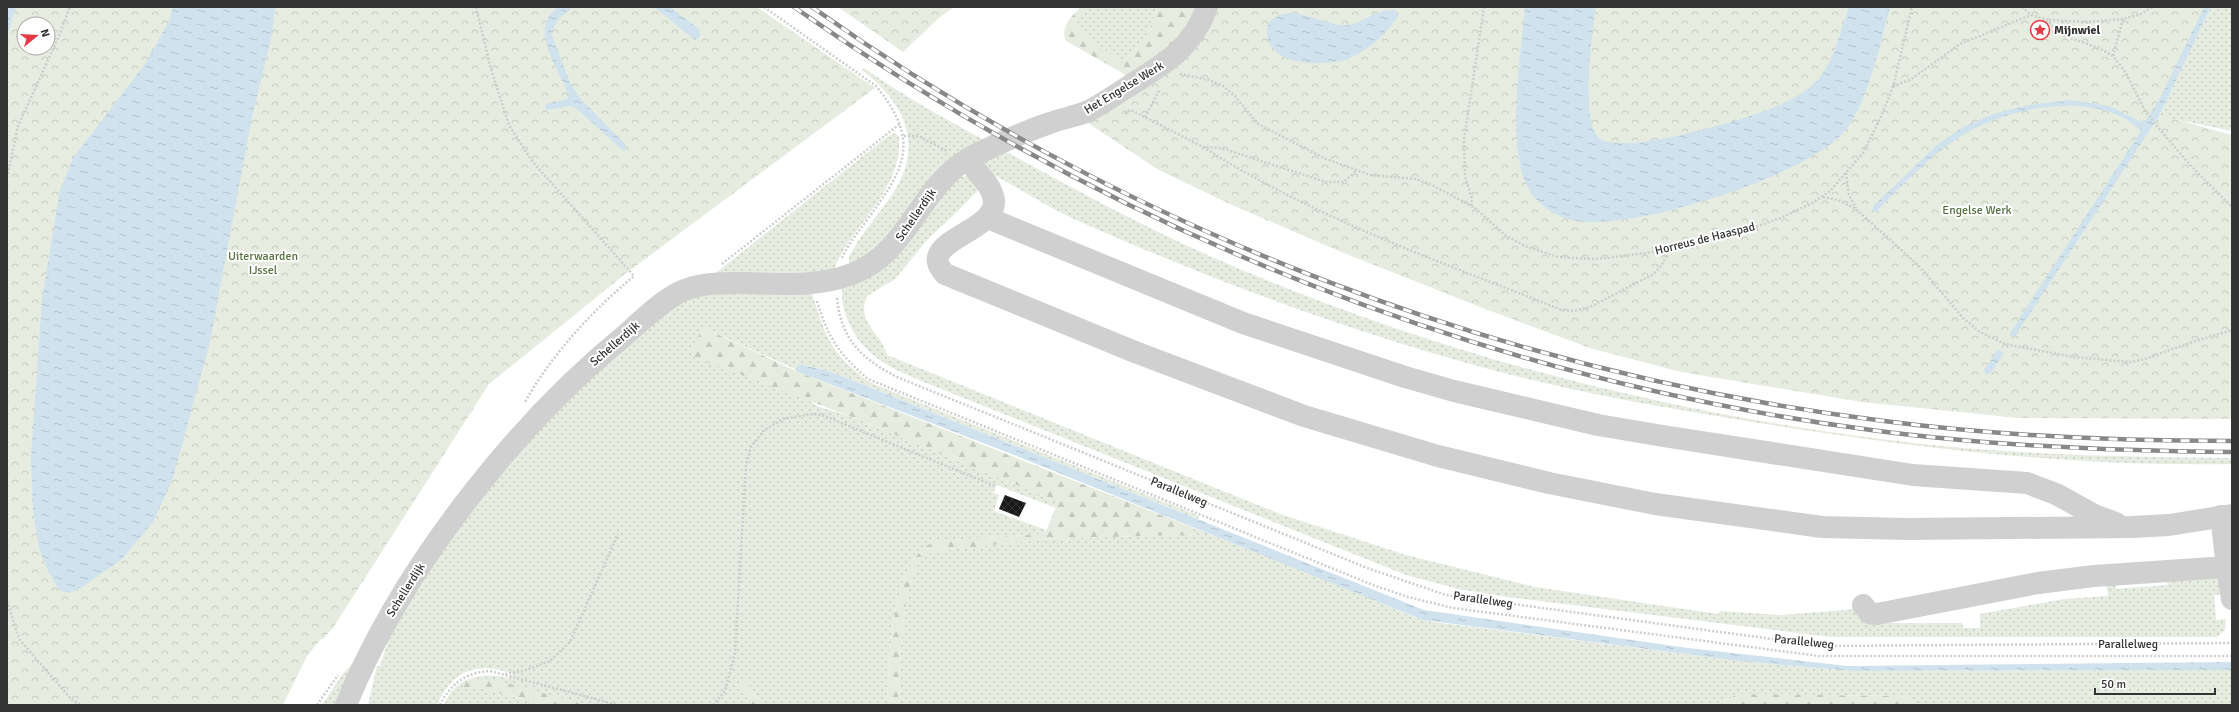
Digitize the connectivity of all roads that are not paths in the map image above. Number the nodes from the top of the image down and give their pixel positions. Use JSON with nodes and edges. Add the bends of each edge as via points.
{"nodes":[{"id":1,"x":1206,"y":7,"type":"edge"},
{"id":2,"x":994,"y":146,"type":"joint"},
{"id":3,"x":968,"y":159,"type":"junction"},
{"id":4,"x":988,"y":218,"type":"junction"},
{"id":5,"x":2227,"y":515,"type":"edge"},
{"id":6,"x":2132,"y":527,"type":"junction"},
{"id":7,"x":2227,"y":567,"type":"junction"},
{"id":8,"x":2232,"y":599,"type":"edge"},
{"id":9,"x":1863,"y":605,"type":"dead end"},
{"id":10,"x":346,"y":705,"type":"edge"}],
"edges":[{"from":1,"to":2,"type":"street","name":"Het Engelse Werk","via":[[1195,32],[1184,47],[1162,66],[1090,110],[1046,124]]},
{"from":2,"to":3,"type":"street","name":"Schellerdijk"},
{"from":3,"to":4,"type":"street","via":[[987,181],[992,194],[994,206]]},
{"from":3,"to":10,"type":"street","name":"Schellerdijk","via":[[932,190],[897,242],[867,268],[837,280],[812,284],[712,283],[680,292],[599,356],[486,476],[434,546],[388,620]]},
{"from":4,"to":6,"type":"street","via":[[1243,323],[1454,391],[1598,425],[1663,436],[1913,475],[2027,483],[2056,494],[2094,515]]},
{"from":4,"to":6,"type":"street","via":[[942,248],[938,259],[945,274],[1223,387],[1346,429],[1431,454],[1656,504],[1800,524],[1907,529]]},
{"from":5,"to":6,"type":"street","via":[[2169,525]]},
{"from":5,"to":7,"type":"street"},
{"from":7,"to":8,"type":"street"},
{"from":7,"to":9,"type":"street","via":[[2038,582],[1876,614],[1870,613]]}]}
